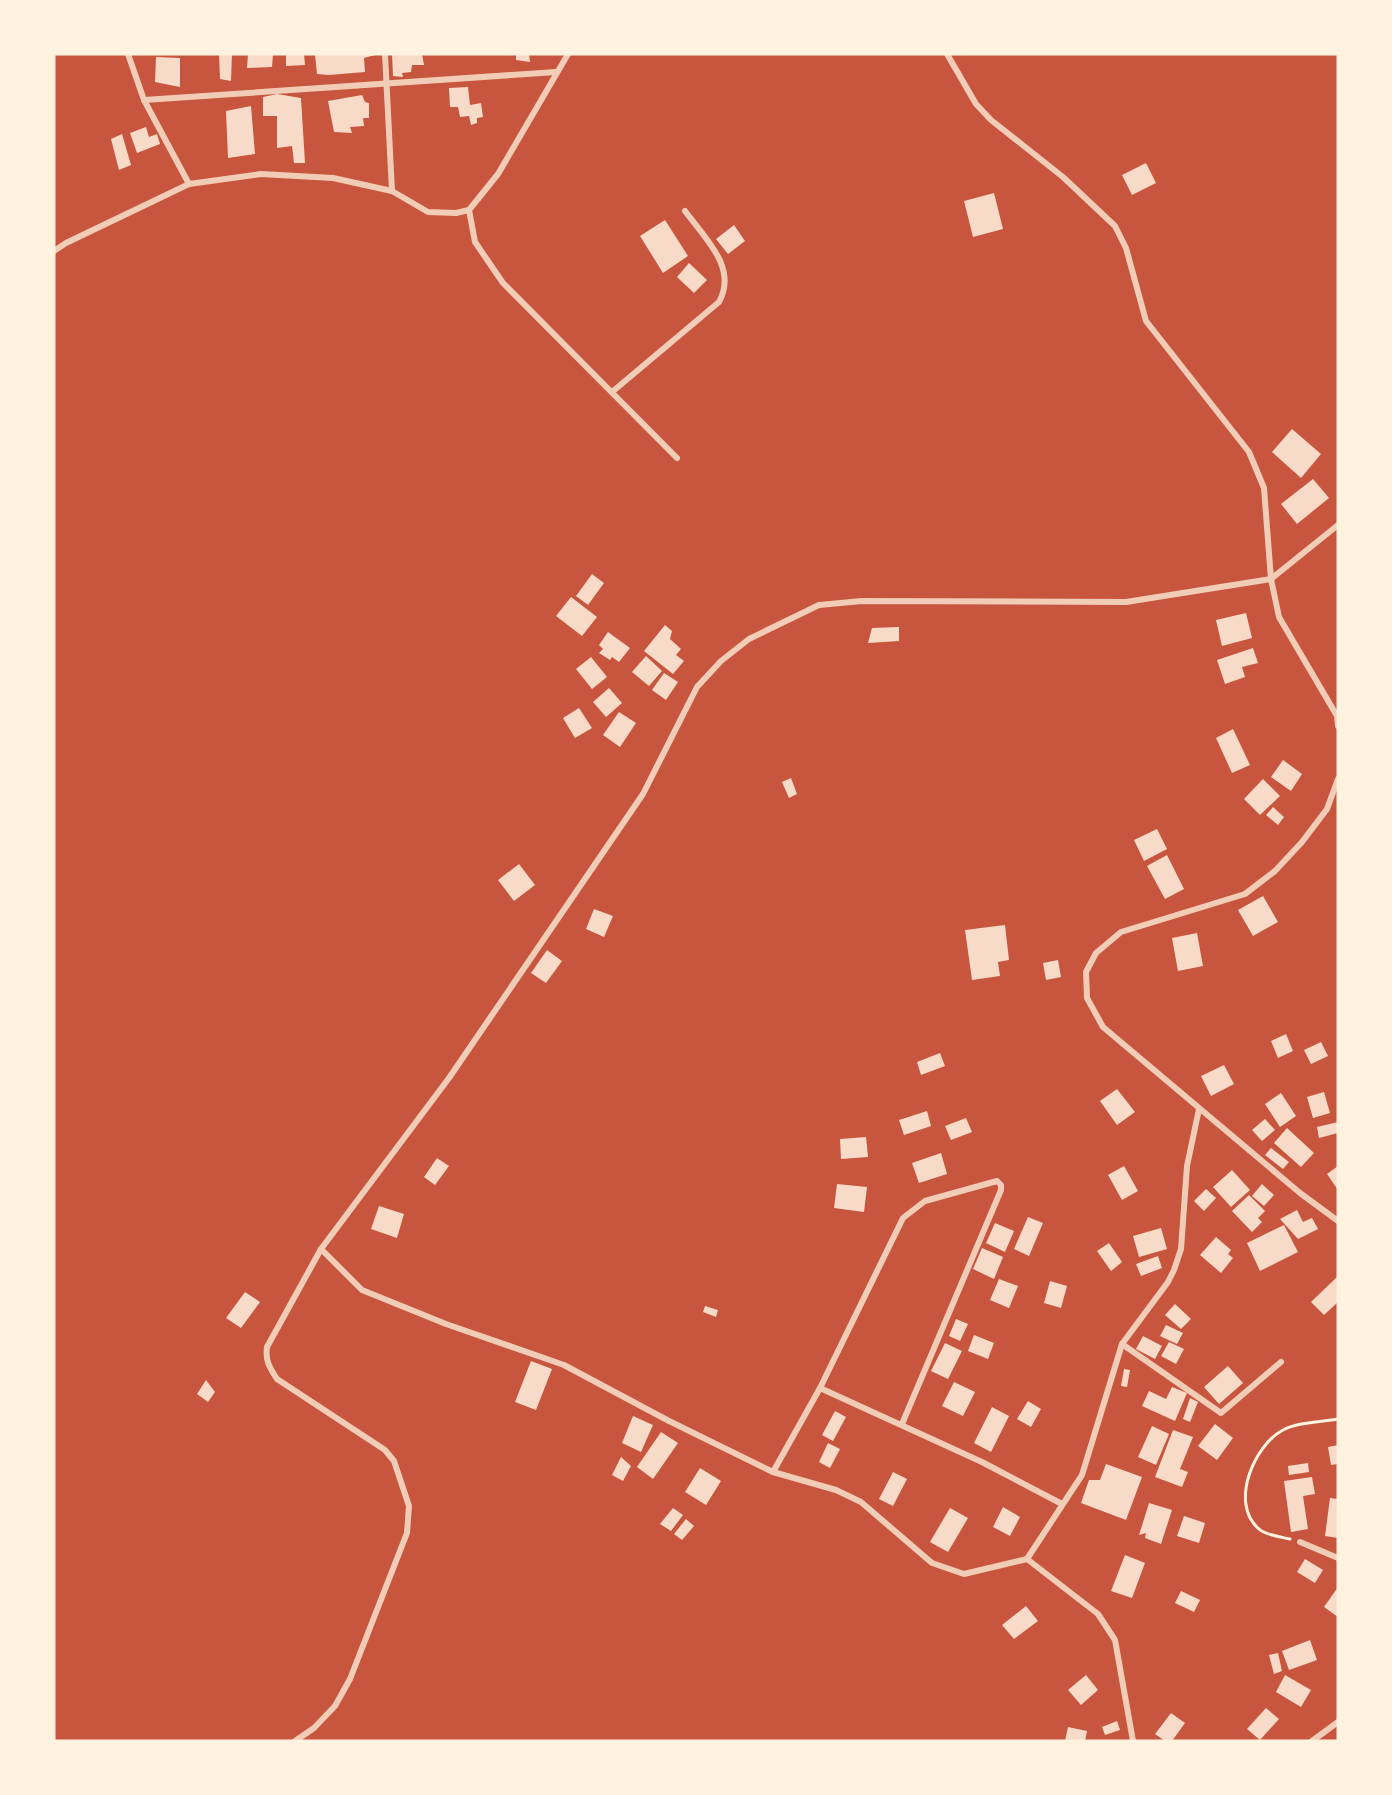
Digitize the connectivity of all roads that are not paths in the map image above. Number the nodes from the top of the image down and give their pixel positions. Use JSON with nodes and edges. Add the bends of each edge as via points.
{"nodes":[{"id":1,"x":128,"y":54,"type":"edge"},
{"id":2,"x":385,"y":54,"type":"edge"},
{"id":3,"x":568,"y":54,"type":"edge"},
{"id":4,"x":947,"y":54,"type":"edge"},
{"id":5,"x":556,"y":72,"type":"junction"},
{"id":6,"x":385,"y":82,"type":"junction"},
{"id":7,"x":144,"y":100,"type":"junction"},
{"id":8,"x":189,"y":184,"type":"junction"},
{"id":9,"x":392,"y":191,"type":"junction"},
{"id":10,"x":469,"y":210,"type":"junction"},
{"id":11,"x":685,"y":211,"type":"dead end"},
{"id":12,"x":54,"y":251,"type":"edge"},
{"id":13,"x":612,"y":392,"type":"junction"},
{"id":14,"x":677,"y":458,"type":"dead end"},
{"id":15,"x":1338,"y":525,"type":"edge"},
{"id":16,"x":1271,"y":579,"type":"junction"},
{"id":17,"x":1338,"y":726,"type":"edge"},
{"id":18,"x":1338,"y":779,"type":"edge"},
{"id":19,"x":1199,"y":1108,"type":"junction"},
{"id":20,"x":1338,"y":1221,"type":"edge"},
{"id":21,"x":321,"y":1249,"type":"junction"},
{"id":22,"x":1122,"y":1344,"type":"junction"},
{"id":23,"x":1281,"y":1362,"type":"dead end"},
{"id":24,"x":820,"y":1388,"type":"junction"},
{"id":25,"x":902,"y":1424,"type":"junction"},
{"id":26,"x":773,"y":1472,"type":"junction"},
{"id":27,"x":1062,"y":1504,"type":"junction"},
{"id":28,"x":1300,"y":1542,"type":"road end"},
{"id":29,"x":1338,"y":1558,"type":"edge"},
{"id":30,"x":1027,"y":1559,"type":"junction"},
{"id":31,"x":1338,"y":1722,"type":"edge"},
{"id":32,"x":295,"y":1741,"type":"edge"},
{"id":33,"x":1133,"y":1741,"type":"edge"},
{"id":34,"x":1312,"y":1741,"type":"edge"}],
"edges":[{"from":1,"to":7,"type":"street"},
{"from":2,"to":6,"type":"street"},
{"from":3,"to":5,"type":"street"},
{"from":4,"to":16,"type":"street","via":[[976,104],[991,120],[1081,192],[1115,225],[1126,248],[1146,321],[1248,452],[1260,474]]},
{"from":5,"to":6,"type":"street"},
{"from":5,"to":10,"type":"street","via":[[498,174]]},
{"from":6,"to":7,"type":"street"},
{"from":6,"to":9,"type":"street"},
{"from":7,"to":8,"type":"street"},
{"from":8,"to":9,"type":"street","via":[[261,174],[333,178]]},
{"from":8,"to":12,"type":"street"},
{"from":9,"to":10,"type":"street","via":[[428,212]]},
{"from":10,"to":13,"type":"street","via":[[475,242],[503,283]]},
{"from":11,"to":13,"type":"street","via":[[719,258],[725,292],[719,302]]},
{"from":13,"to":14,"type":"street"},
{"from":15,"to":16,"type":"street"},
{"from":16,"to":17,"type":"street","via":[[1279,617],[1337,716]]},
{"from":16,"to":21,"type":"street","via":[[1126,602],[862,601],[819,605],[749,639],[697,687],[643,794],[449,1078]]},
{"from":18,"to":19,"type":"street","via":[[1327,808],[1302,842],[1245,894],[1120,932],[1096,952],[1086,972],[1087,998],[1103,1028]]},
{"from":19,"to":20,"type":"street"},
{"from":19,"to":22,"type":"street","via":[[1187,1166],[1181,1250],[1168,1282]]},
{"from":21,"to":26,"type":"street","via":[[362,1290],[564,1365]]},
{"from":21,"to":32,"type":"street","via":[[267,1347],[269,1367],[278,1379],[385,1450],[394,1461],[409,1506],[407,1533],[350,1679],[334,1706],[314,1728]]},
{"from":22,"to":23,"type":"street","via":[[1221,1413]]},
{"from":22,"to":27,"type":"street","via":[[1083,1475]]},
{"from":24,"to":25,"type":"street"},
{"from":24,"to":25,"type":"street","via":[[903,1218],[925,1201],[996,1181],[1001,1190]]},
{"from":24,"to":26,"type":"street"},
{"from":25,"to":27,"type":"street"},
{"from":26,"to":30,"type":"street","via":[[836,1490],[861,1502],[944,1569],[964,1575]]},
{"from":27,"to":30,"type":"street"},
{"from":28,"to":29,"type":"street"},
{"from":30,"to":33,"type":"street","via":[[1098,1614],[1115,1640]]},
{"from":31,"to":34,"type":"street"}]}
